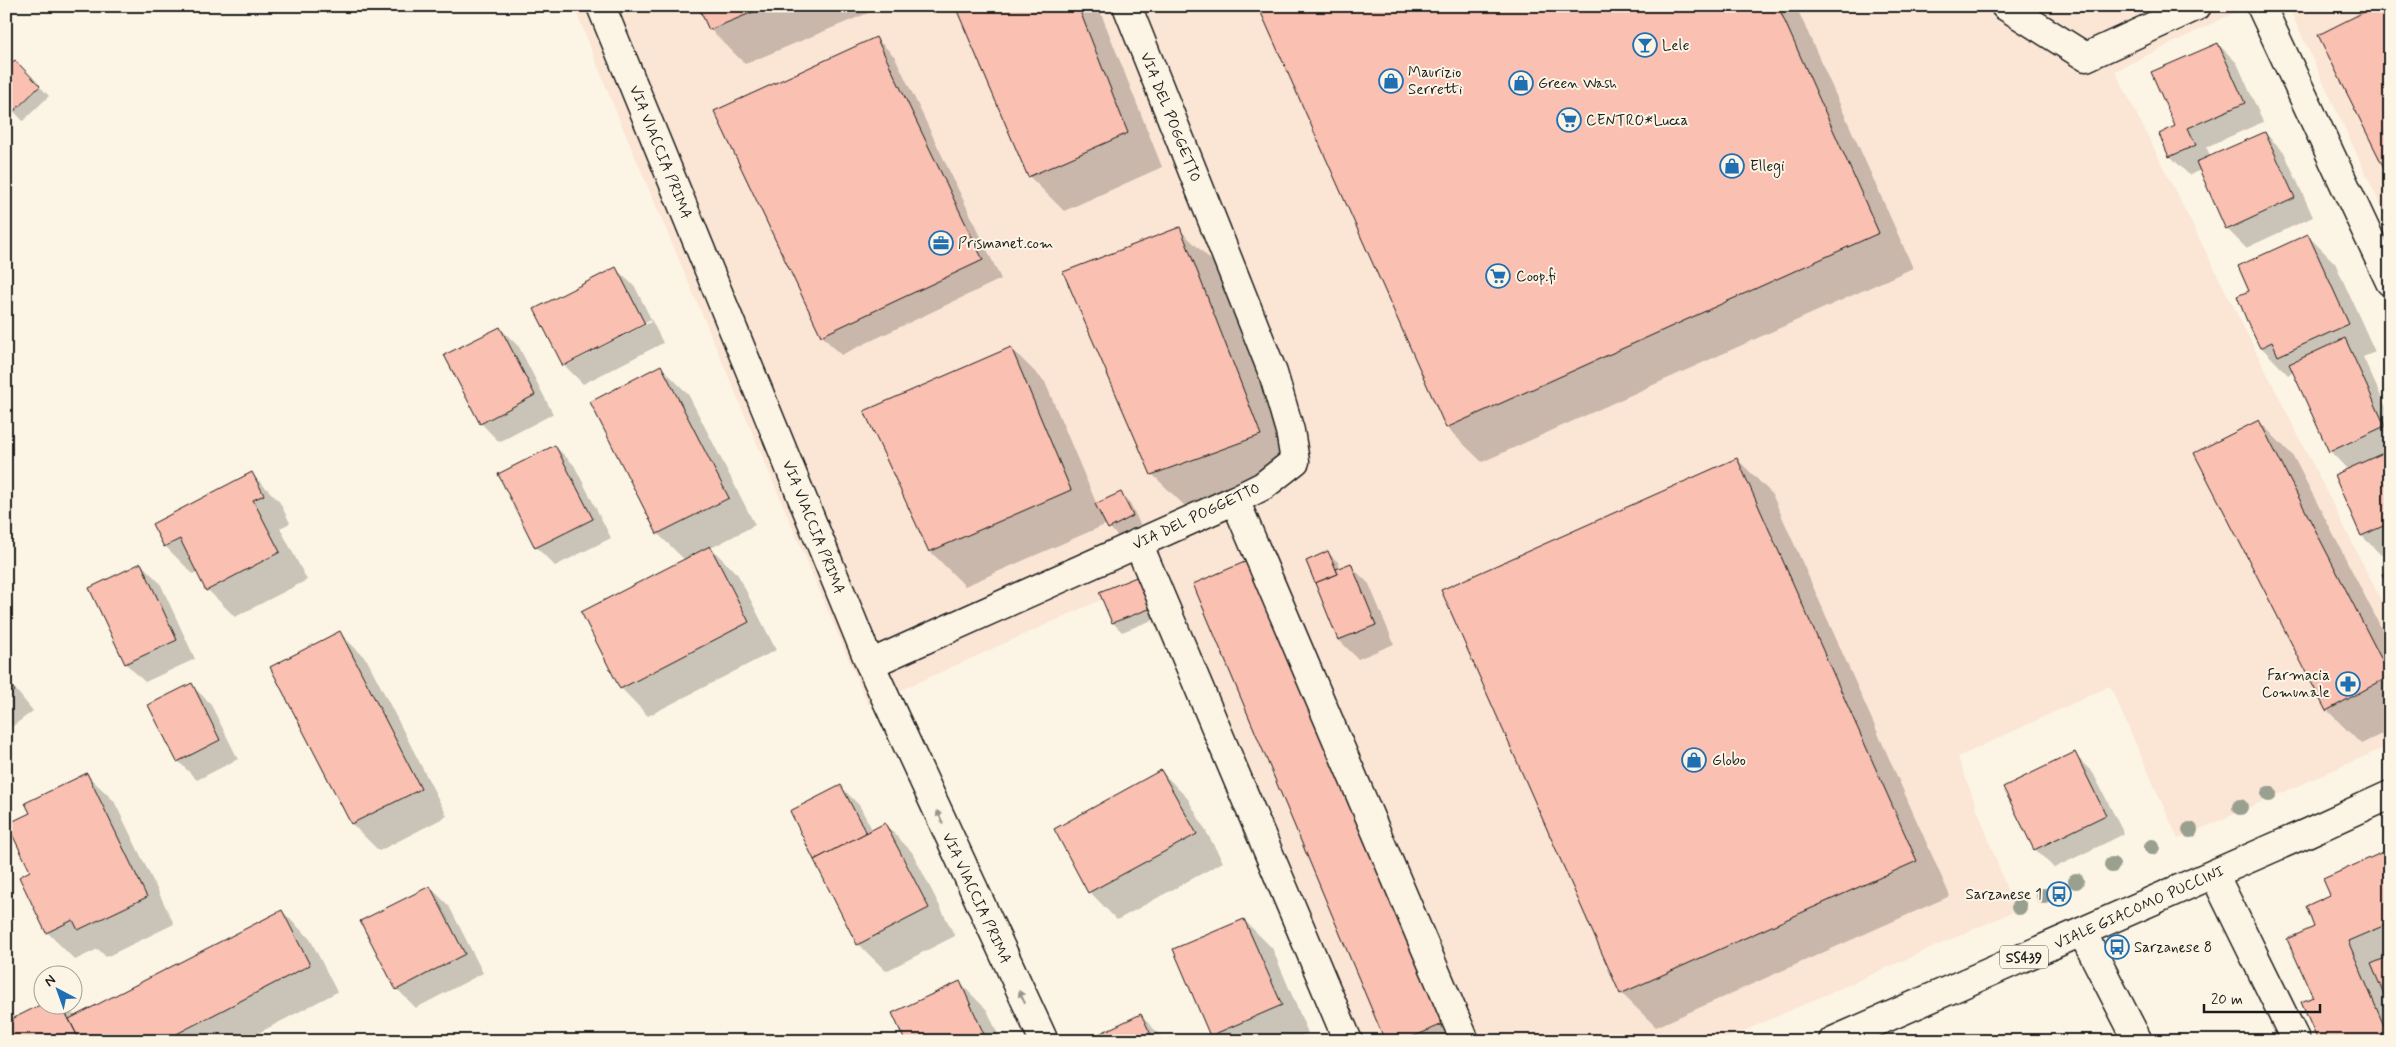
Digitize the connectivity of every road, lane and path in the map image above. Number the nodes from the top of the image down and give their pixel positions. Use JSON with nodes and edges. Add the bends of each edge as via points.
{"nodes":[{"id":1,"x":601,"y":6,"type":"edge"},
{"id":2,"x":1127,"y":6,"type":"edge"},
{"id":3,"x":2005,"y":6,"type":"edge"},
{"id":4,"x":2197,"y":6,"type":"edge"},
{"id":5,"x":2261,"y":6,"type":"edge"},
{"id":6,"x":2390,"y":282,"type":"edge"},
{"id":7,"x":1235,"y":500,"type":"junction"},
{"id":8,"x":1138,"y":543,"type":"junction"},
{"id":9,"x":870,"y":664,"type":"junction"},
{"id":10,"x":2390,"y":795,"type":"edge"},
{"id":11,"x":2214,"y":874,"type":"junction"},
{"id":12,"x":2082,"y":932,"type":"junction"},
{"id":13,"x":1044,"y":1041,"type":"edge"},
{"id":14,"x":1348,"y":1041,"type":"edge"},
{"id":15,"x":1465,"y":1041,"type":"edge"},
{"id":16,"x":1833,"y":1041,"type":"edge"},
{"id":17,"x":2138,"y":1041,"type":"edge"},
{"id":18,"x":2296,"y":1041,"type":"edge"}],
"edges":[{"from":1,"to":9,"type":"street","name":"VIA VIACCIA PRIMA"},
{"from":2,"to":7,"type":"street","name":"VIA DEL POGGETTO","via":[[1273,373],[1290,431],[1295,461],[1263,486]]},
{"from":3,"to":4,"type":"street","via":[[2086,57]]},
{"from":5,"to":6,"type":"street"},
{"from":7,"to":8,"type":"street","name":"VIA DEL POGGETTO"},
{"from":7,"to":15,"type":"street"},
{"from":8,"to":9,"type":"street","name":"VIA DEL POGGETTO"},
{"from":8,"to":14,"type":"street"},
{"from":13,"to":9,"type":"street","name":"VIA VIACCIA PRIMA","one_way":true},
{"from":10,"to":11,"type":"street","name":"VIALE GIACOMO PUCCINI","number":"SS439"},
{"from":11,"to":12,"type":"street","name":"VIALE GIACOMO PUCCINI","number":"SS439"},
{"from":11,"to":18,"type":"street"},
{"from":12,"to":16,"type":"street","name":"VIALE GIACOMO PUCCINI","number":"SS439"},
{"from":12,"to":17,"type":"street"}]}
